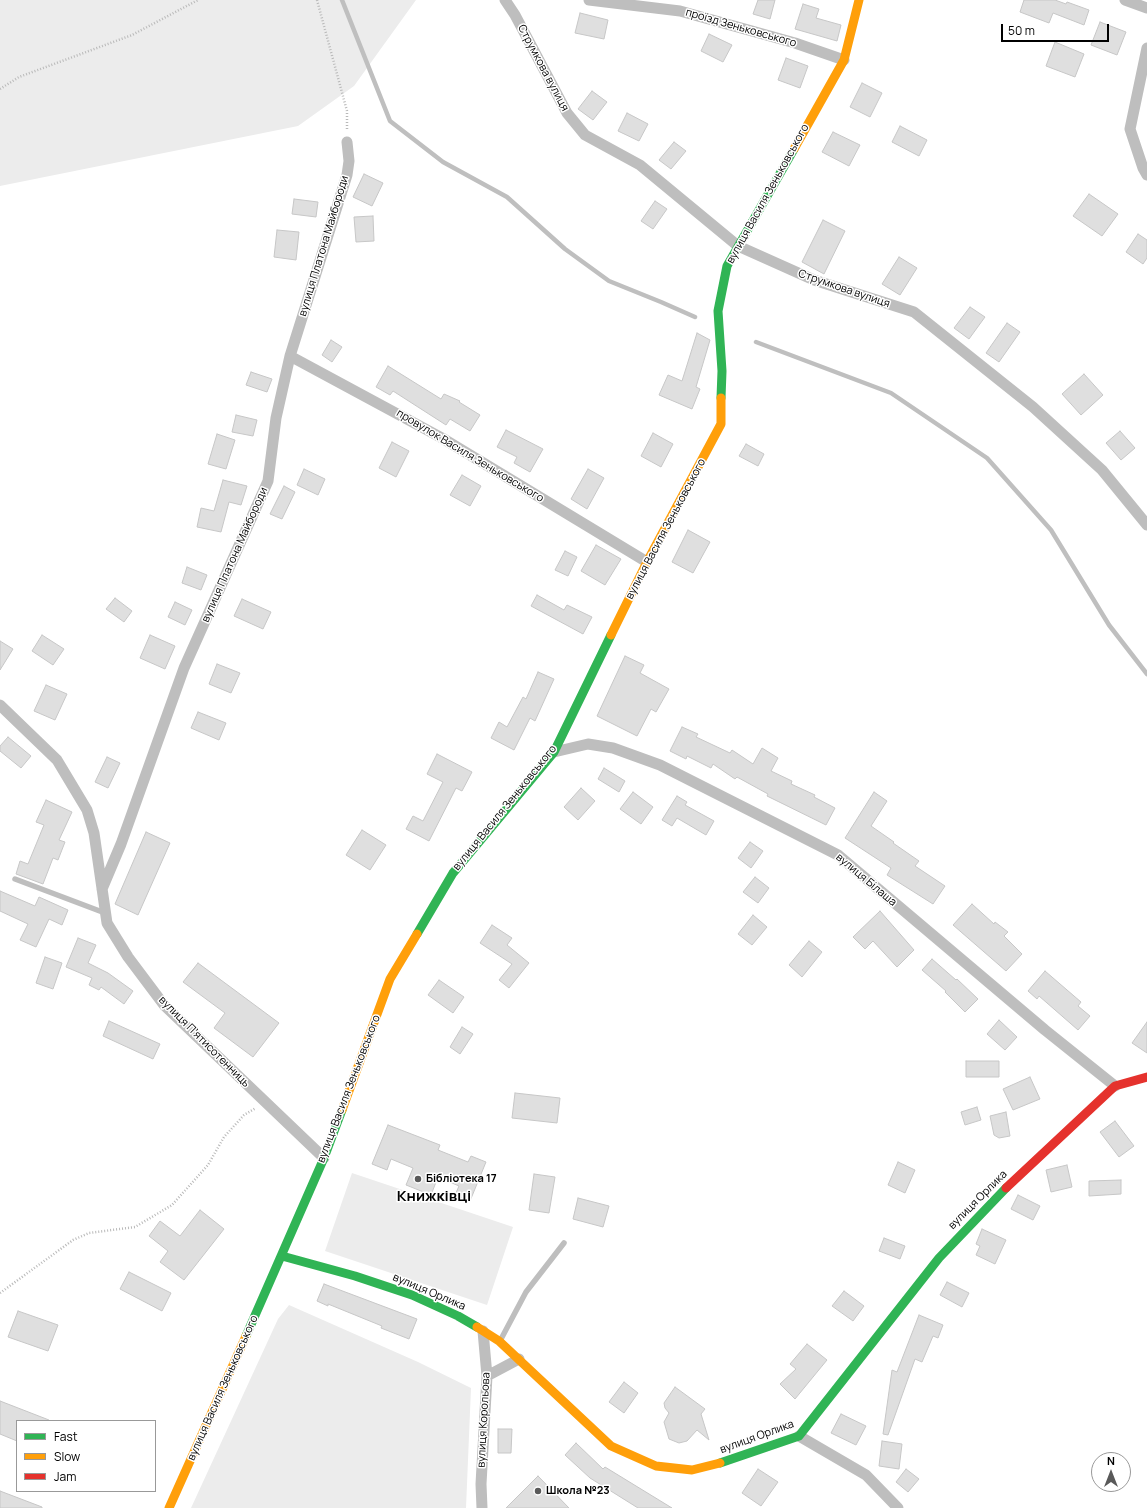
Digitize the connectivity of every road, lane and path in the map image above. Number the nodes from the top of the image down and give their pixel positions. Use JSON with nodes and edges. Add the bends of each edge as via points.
{"nodes":[{"id":1,"x":198,"y":0,"type":"edge"},
{"id":2,"x":317,"y":0,"type":"edge"},
{"id":3,"x":505,"y":0,"type":"edge"},
{"id":4,"x":589,"y":0,"type":"edge"},
{"id":5,"x":859,"y":0,"type":"edge"},
{"id":6,"x":1125,"y":0,"type":"edge"},
{"id":7,"x":1147,"y":8,"type":"edge"},
{"id":8,"x":1147,"y":48,"type":"edge"},
{"id":9,"x":844,"y":60,"type":"junction"},
{"id":10,"x":0,"y":88,"type":"edge"},
{"id":11,"x":347,"y":142,"type":"joint"},
{"id":12,"x":1147,"y":175,"type":"edge"},
{"id":13,"x":738,"y":246,"type":"junction"},
{"id":14,"x":290,"y":356,"type":"junction"},
{"id":15,"x":1147,"y":525,"type":"edge"},
{"id":16,"x":647,"y":562,"type":"junction"},
{"id":17,"x":0,"y":705,"type":"edge"},
{"id":18,"x":554,"y":752,"type":"junction"},
{"id":19,"x":15,"y":879,"type":"dead end"},
{"id":20,"x":102,"y":889,"type":"junction"},
{"id":21,"x":106,"y":913,"type":"junction"},
{"id":22,"x":1147,"y":1078,"type":"edge"},
{"id":23,"x":1115,"y":1086,"type":"junction"},
{"id":24,"x":264,"y":1102,"type":"junction"},
{"id":25,"x":324,"y":1158,"type":"junction"},
{"id":26,"x":564,"y":1243,"type":"dead end"},
{"id":27,"x":282,"y":1256,"type":"junction"},
{"id":28,"x":0,"y":1293,"type":"edge"},
{"id":29,"x":484,"y":1331,"type":"junction"},
{"id":30,"x":499,"y":1341,"type":"junction"},
{"id":31,"x":519,"y":1359,"type":"junction"},
{"id":32,"x":487,"y":1376,"type":"junction"},
{"id":33,"x":799,"y":1436,"type":"junction"},
{"id":34,"x":169,"y":1508,"type":"edge"},
{"id":35,"x":482,"y":1508,"type":"edge"},
{"id":36,"x":898,"y":1508,"type":"edge"}],
"edges":[{"from":1,"to":10,"type":"path","via":[[132,35],[20,77]]},
{"from":2,"to":11,"type":"path","via":[[347,111]]},
{"from":3,"to":13,"type":"street","name":"Струмкова вулиця","via":[[567,113],[584,134],[640,165]]},
{"from":4,"to":9,"type":"street","name":"проїзд Зеньковського","via":[[680,11],[796,43]]},
{"from":5,"to":9,"type":"street","name":"вулиця Василя Зеньковського"},
{"from":6,"to":7,"type":"street"},
{"from":8,"to":12,"type":"street","via":[[1130,129]]},
{"from":9,"to":13,"type":"street","name":"вулиця Василя Зеньковського"},
{"from":11,"to":14,"type":"street","name":"вулиця Платона Майбороди","via":[[347,175]]},
{"from":13,"to":15,"type":"street","name":"Струмкова вулиця","via":[[814,280],[914,312],[1033,406],[1102,470]]},
{"from":13,"to":16,"type":"street","name":"вулиця Василя Зеньковського","via":[[728,266],[718,311],[722,371],[721,424]]},
{"from":14,"to":16,"type":"street","name":"провулок Василя Зеньковського","via":[[436,434]]},
{"from":14,"to":20,"type":"street","name":"вулиця Платона Майбороди","via":[[276,418],[268,481],[184,668],[121,844]]},
{"from":16,"to":18,"type":"street","name":"вулиця Василя Зеньковського"},
{"from":17,"to":20,"type":"street","name":"вулиця Пʼятисотенниць","via":[[57,760],[87,810],[94,833]]},
{"from":18,"to":23,"type":"street","name":"вулиця Білаша","via":[[588,744],[613,748],[660,765],[838,855]]},
{"from":18,"to":25,"type":"street","name":"вулиця Василя Зеньковського","via":[[453,873],[390,980]]},
{"from":19,"to":21,"type":"lane"},
{"from":20,"to":21,"type":"street","name":"вулиця Пʼятисотенниць"},
{"from":21,"to":24,"type":"street","name":"вулиця Пʼятисотенниць","via":[[107,923],[128,957],[164,1005]]},
{"from":22,"to":23,"type":"street","name":"вулиця Орлика"},
{"from":23,"to":33,"type":"street","name":"вулиця Орлика","via":[[995,1198],[938,1258]]},
{"from":24,"to":25,"type":"street","name":"вулиця Пʼятисотенниць"},
{"from":24,"to":28,"type":"path","via":[[244,1116],[224,1137],[208,1165],[172,1205],[135,1227],[89,1233],[73,1240]]},
{"from":25,"to":27,"type":"street","name":"вулиця Василя Зеньковського"},
{"from":26,"to":30,"type":"lane","via":[[526,1292]]},
{"from":27,"to":29,"type":"street","name":"вулиця Орлика","via":[[412,1295]]},
{"from":27,"to":34,"type":"street","name":"вулиця Василя Зеньковського"},
{"from":29,"to":30,"type":"street","name":"вулиця Орлика"},
{"from":29,"to":32,"type":"street","name":"вулиця Корольова"},
{"from":30,"to":31,"type":"street","name":"вулиця Орлика"},
{"from":31,"to":32,"type":"street"},
{"from":31,"to":33,"type":"street","name":"вулиця Орлика","via":[[612,1446],[656,1466],[692,1470],[736,1459]]},
{"from":32,"to":35,"type":"street","name":"вулиця Корольова"},
{"from":33,"to":36,"type":"street","via":[[866,1475]]}]}
